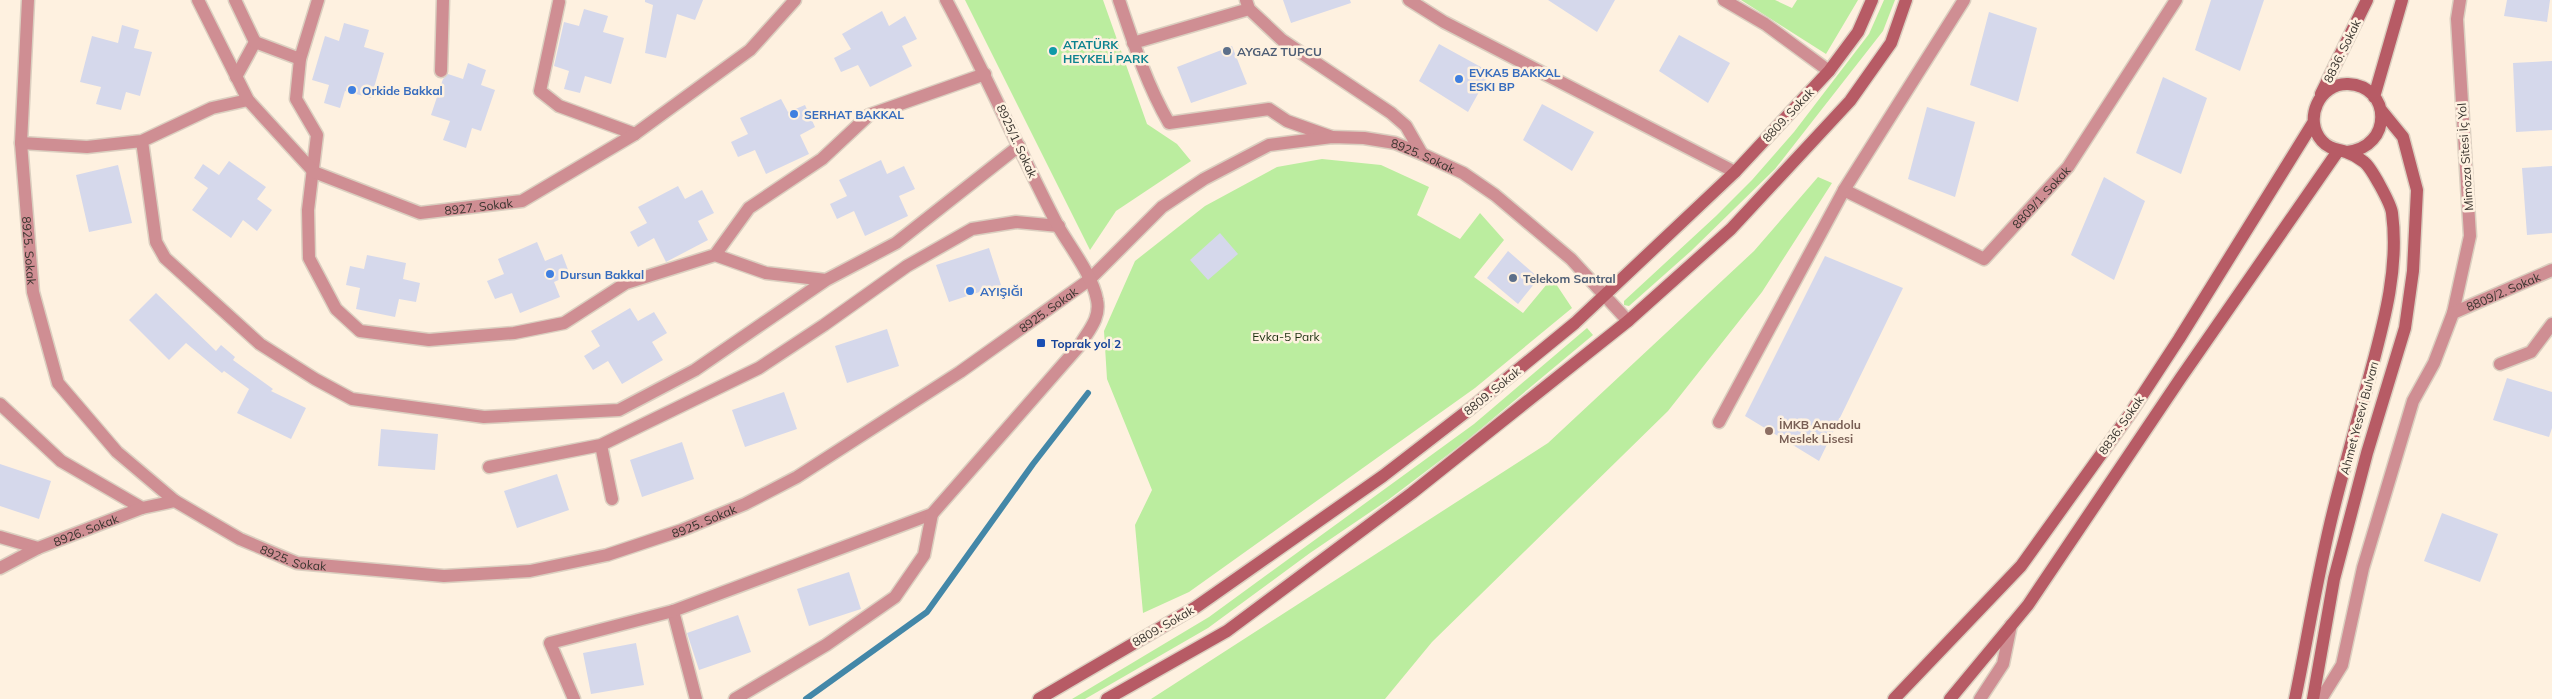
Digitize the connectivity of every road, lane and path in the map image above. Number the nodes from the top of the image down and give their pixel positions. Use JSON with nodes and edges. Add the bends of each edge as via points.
{"nodes":[{"id":1,"x":28,"y":0,"type":"edge"},
{"id":2,"x":198,"y":0,"type":"edge"},
{"id":3,"x":234,"y":0,"type":"edge"},
{"id":4,"x":318,"y":0,"type":"edge"},
{"id":5,"x":443,"y":0,"type":"edge"},
{"id":6,"x":795,"y":0,"type":"edge"},
{"id":7,"x":946,"y":0,"type":"edge"},
{"id":8,"x":1119,"y":0,"type":"edge"},
{"id":9,"x":1408,"y":0,"type":"edge"},
{"id":10,"x":1724,"y":0,"type":"edge"},
{"id":11,"x":1872,"y":0,"type":"edge"},
{"id":12,"x":1906,"y":0,"type":"edge"},
{"id":13,"x":1964,"y":0,"type":"edge"},
{"id":14,"x":2176,"y":0,"type":"edge"},
{"id":15,"x":2367,"y":0,"type":"edge"},
{"id":16,"x":2402,"y":0,"type":"edge"},
{"id":17,"x":2460,"y":0,"type":"edge"},
{"id":18,"x":557,"y":1,"type":"edge"},
{"id":19,"x":1247,"y":4,"type":"edge"},
{"id":20,"x":256,"y":42,"type":"junction"},
{"id":21,"x":1133,"y":43,"type":"junction"},
{"id":22,"x":300,"y":59,"type":"junction"},
{"id":23,"x":441,"y":71,"type":"dead end"},
{"id":24,"x":1829,"y":71,"type":"junction"},
{"id":25,"x":985,"y":74,"type":"junction"},
{"id":26,"x":236,"y":77,"type":"junction"},
{"id":27,"x":2374,"y":97,"type":"junction"},
{"id":28,"x":248,"y":100,"type":"junction"},
{"id":29,"x":2318,"y":101,"type":"junction"},
{"id":30,"x":2381,"y":110,"type":"junction"},
{"id":31,"x":2313,"y":123,"type":"junction"},
{"id":32,"x":635,"y":134,"type":"junction"},
{"id":33,"x":1332,"y":137,"type":"junction"},
{"id":34,"x":142,"y":141,"type":"junction"},
{"id":35,"x":20,"y":143,"type":"junction"},
{"id":36,"x":1019,"y":146,"type":"junction"},
{"id":37,"x":2342,"y":152,"type":"junction"},
{"id":38,"x":1422,"y":154,"type":"junction"},
{"id":39,"x":314,"y":172,"type":"junction"},
{"id":40,"x":1735,"y":172,"type":"junction"},
{"id":41,"x":1844,"y":190,"type":"junction"},
{"id":42,"x":1059,"y":226,"type":"junction"},
{"id":43,"x":715,"y":255,"type":"junction"},
{"id":44,"x":2552,"y":270,"type":"edge"},
{"id":45,"x":826,"y":280,"type":"junction"},
{"id":46,"x":1089,"y":280,"type":"junction"},
{"id":47,"x":1604,"y":297,"type":"junction"},
{"id":48,"x":2453,"y":312,"type":"junction"},
{"id":49,"x":1628,"y":321,"type":"junction"},
{"id":50,"x":2552,"y":324,"type":"edge"},
{"id":51,"x":2500,"y":364,"type":"dead end"},
{"id":52,"x":0,"y":404,"type":"edge"},
{"id":53,"x":1719,"y":422,"type":"dead end"},
{"id":54,"x":601,"y":445,"type":"junction"},
{"id":55,"x":489,"y":467,"type":"dead end"},
{"id":56,"x":612,"y":499,"type":"dead end"},
{"id":57,"x":175,"y":501,"type":"junction"},
{"id":58,"x":142,"y":508,"type":"junction"},
{"id":59,"x":932,"y":514,"type":"junction"},
{"id":60,"x":0,"y":537,"type":"edge"},
{"id":61,"x":38,"y":548,"type":"junction"},
{"id":62,"x":0,"y":568,"type":"edge"},
{"id":63,"x":673,"y":611,"type":"junction"},
{"id":64,"x":2011,"y":625,"type":"junction"},
{"id":65,"x":574,"y":699,"type":"edge"},
{"id":66,"x":696,"y":699,"type":"edge"},
{"id":67,"x":735,"y":699,"type":"edge"},
{"id":68,"x":1039,"y":699,"type":"edge"},
{"id":69,"x":1107,"y":699,"type":"edge"},
{"id":70,"x":1894,"y":699,"type":"edge"},
{"id":71,"x":1950,"y":699,"type":"edge"},
{"id":72,"x":1980,"y":699,"type":"edge"},
{"id":73,"x":2294,"y":699,"type":"edge"},
{"id":74,"x":2313,"y":699,"type":"edge"},
{"id":75,"x":2321,"y":699,"type":"edge"}],
"edges":[{"from":1,"to":35,"type":"street","name":"8925. Sokak"},
{"from":2,"to":26,"type":"street","name":"8927. Sokak"},
{"from":3,"to":20,"type":"street"},
{"from":4,"to":22,"type":"street"},
{"from":5,"to":23,"type":"street"},
{"from":6,"to":32,"type":"street","name":"8927. Sokak","via":[[750,50]]},
{"from":7,"to":25,"type":"street","name":"8925/1. Sokak"},
{"from":8,"to":21,"type":"street"},
{"from":9,"to":40,"type":"street","via":[[1444,22]]},
{"from":10,"to":24,"type":"street","via":[[1765,24]]},
{"from":11,"to":24,"type":"street","name":"8809. Sokak","via":[[1858,32]]},
{"from":12,"to":49,"type":"street","via":[[1891,43],[1850,101],[1730,229]]},
{"from":13,"to":41,"type":"street"},
{"from":14,"to":41,"type":"street","name":"8809/1. Sokak","via":[[2068,168],[1984,259]]},
{"from":15,"to":29,"type":"street","name":"8836. Sokak"},
{"from":16,"to":27,"type":"street"},
{"from":17,"to":48,"type":"street","name":"Mimoza Sitesi İç Yol","via":[[2458,28],[2470,236]]},
{"from":18,"to":32,"type":"street","via":[[540,91],[559,106]]},
{"from":19,"to":21,"type":"street"},
{"from":19,"to":38,"type":"street","via":[[1282,40],[1392,113],[1406,126]]},
{"from":20,"to":22,"type":"street"},
{"from":20,"to":26,"type":"street"},
{"from":21,"to":33,"type":"street","via":[[1158,105],[1169,123],[1269,109],[1287,121]]},
{"from":22,"to":39,"type":"street","via":[[296,99],[317,135]]},
{"from":24,"to":40,"type":"street","name":"8809. Sokak"},
{"from":25,"to":36,"type":"street","name":"8925/1. Sokak"},
{"from":25,"to":43,"type":"street","via":[[869,115],[822,159],[749,208]]},
{"from":26,"to":28,"type":"street","name":"8927. Sokak"},
{"from":27,"to":29,"type":"street","via":[[2369,91],[2347,84],[2335,86]]},
{"from":27,"to":30,"type":"street"},
{"from":28,"to":34,"type":"street","via":[[212,108]]},
{"from":28,"to":39,"type":"street","name":"8927. Sokak"},
{"from":29,"to":31,"type":"street"},
{"from":30,"to":37,"type":"street","via":[[2380,130],[2374,139],[2362,149]]},
{"from":30,"to":74,"type":"street","via":[[2403,137],[2417,190],[2413,271],[2405,328],[2367,453],[2334,579]]},
{"from":31,"to":37,"type":"street","via":[[2321,141]]},
{"from":31,"to":70,"type":"street","name":"8836. Sokak","via":[[2162,364],[2021,566]]},
{"from":32,"to":39,"type":"street","name":"8927. Sokak","via":[[522,201],[420,213]]},
{"from":33,"to":38,"type":"street","name":"8925. Sokak","via":[[1395,143]]},
{"from":33,"to":46,"type":"street","name":"8925. Sokak","via":[[1269,145],[1204,179],[1162,207]]},
{"from":34,"to":35,"type":"street","via":[[87,148]]},
{"from":34,"to":45,"type":"street","via":[[156,242],[165,258],[260,344],[352,399],[484,417],[620,410],[695,370]]},
{"from":35,"to":57,"type":"street","name":"8925. Sokak","via":[[32,292],[58,383],[117,452]]},
{"from":36,"to":42,"type":"street","name":"8925/1. Sokak"},
{"from":36,"to":45,"type":"street","via":[[896,243]]},
{"from":37,"to":64,"type":"street","via":[[2180,379]]},
{"from":37,"to":73,"type":"street","name":"Ahmet Yesevi Bulvarı","via":[[2366,162],[2392,211],[2393,264],[2383,334],[2334,511]]},
{"from":38,"to":47,"type":"street","name":"8925. Sokak","via":[[1462,173],[1495,195],[1571,259]]},
{"from":39,"to":43,"type":"street","via":[[308,210],[309,258],[336,309],[360,331],[429,340],[514,333],[564,323],[626,283]]},
{"from":40,"to":47,"type":"street","name":"8809. Sokak"},
{"from":41,"to":53,"type":"street"},
{"from":42,"to":46,"type":"street","name":"8925/1. Sokak"},
{"from":42,"to":54,"type":"street","via":[[1016,222],[972,229],[907,266],[759,368]]},
{"from":43,"to":45,"type":"street","via":[[766,273]]},
{"from":44,"to":48,"type":"street","name":"8809/2. Sokak"},
{"from":46,"to":57,"type":"street","name":"8925. Sokak","via":[[960,372],[797,477],[745,504],[682,530],[607,555],[530,570],[444,576],[297,563],[240,539]]},
{"from":46,"to":59,"type":"street","name":"8925/1. Sokak","via":[[1097,300],[1096,319],[1080,345]]},
{"from":47,"to":49,"type":"street","name":"8925. Sokak"},
{"from":47,"to":68,"type":"street","name":"8809. Sokak","via":[[1472,408],[1382,476],[1196,607]]},
{"from":48,"to":75,"type":"street","name":"Mimoza Sitesi İç Yol","via":[[2434,363],[2413,401],[2363,568],[2342,665]]},
{"from":49,"to":69,"type":"street","via":[[1412,493],[1227,631]]},
{"from":50,"to":51,"type":"street","via":[[2531,352]]},
{"from":52,"to":58,"type":"street","via":[[61,461]]},
{"from":54,"to":55,"type":"street"},
{"from":54,"to":56,"type":"street"},
{"from":57,"to":58,"type":"street","name":"8926. Sokak"},
{"from":58,"to":61,"type":"street","name":"8926. Sokak"},
{"from":59,"to":63,"type":"street"},
{"from":59,"to":67,"type":"street","via":[[924,555],[895,597],[826,645]]},
{"from":60,"to":61,"type":"street"},
{"from":61,"to":62,"type":"street","name":"8926. Sokak"},
{"from":63,"to":65,"type":"street","via":[[550,643]]},
{"from":63,"to":66,"type":"street"},
{"from":64,"to":71,"type":"street"},
{"from":64,"to":72,"type":"street","via":[[2003,664]]}]}
